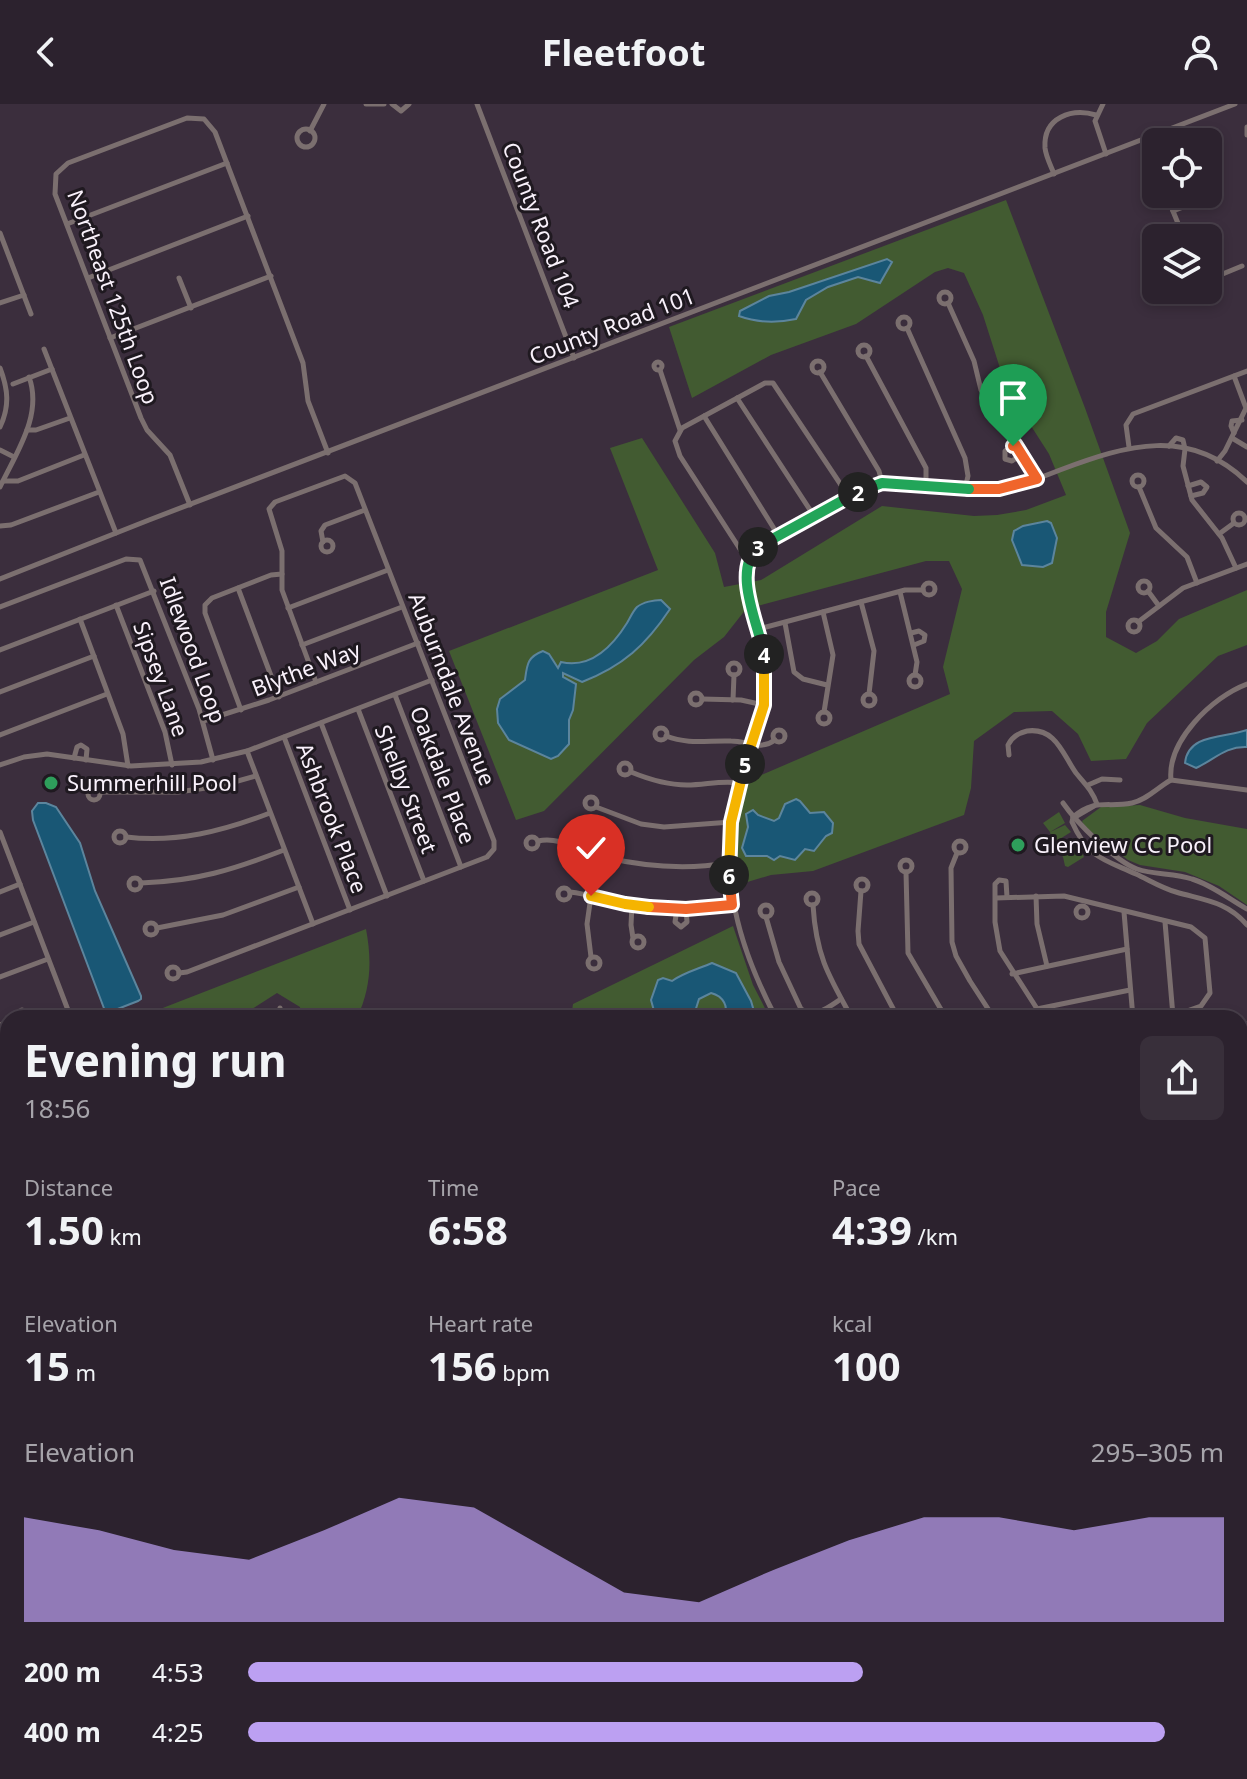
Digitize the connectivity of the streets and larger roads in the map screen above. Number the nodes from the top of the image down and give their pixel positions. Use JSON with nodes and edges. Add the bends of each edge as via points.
{"nodes":[{"id":1,"x":324,"y":104,"type":"edge"},
{"id":2,"x":366,"y":104,"type":"edge"},
{"id":3,"x":384,"y":104,"type":"edge"},
{"id":4,"x":392,"y":104,"type":"edge"},
{"id":5,"x":409,"y":104,"type":"edge"},
{"id":6,"x":477,"y":104,"type":"edge"},
{"id":7,"x":1103,"y":104,"type":"edge"},
{"id":8,"x":1235,"y":104,"type":"edge"},
{"id":9,"x":1218,"y":107,"type":"edge"},
{"id":10,"x":1096,"y":115,"type":"junction"},
{"id":11,"x":1247,"y":127,"type":"edge"},
{"id":12,"x":1170,"y":128,"type":"edge"},
{"id":13,"x":310,"y":131,"type":"dead end"},
{"id":14,"x":1247,"y":135,"type":"edge"},
{"id":15,"x":1142,"y":140,"type":"edge"},
{"id":16,"x":1106,"y":154,"type":"junction"},
{"id":17,"x":227,"y":163,"type":"junction"},
{"id":18,"x":1054,"y":174,"type":"junction"},
{"id":19,"x":1172,"y":208,"type":"edge"},
{"id":20,"x":1181,"y":208,"type":"edge"},
{"id":21,"x":1173,"y":211,"type":"junction"},
{"id":22,"x":248,"y":216,"type":"junction"},
{"id":23,"x":67,"y":224,"type":"junction"},
{"id":24,"x":1178,"y":224,"type":"edge"},
{"id":25,"x":0,"y":233,"type":"edge"},
{"id":26,"x":1242,"y":266,"type":"dead end"},
{"id":27,"x":1222,"y":274,"type":"edge"},
{"id":28,"x":271,"y":276,"type":"junction"},
{"id":29,"x":88,"y":278,"type":"junction"},
{"id":30,"x":179,"y":278,"type":"dead end"},
{"id":31,"x":24,"y":295,"type":"junction"},
{"id":32,"x":0,"y":303,"type":"edge"},
{"id":33,"x":948,"y":303,"type":"dead end"},
{"id":34,"x":191,"y":308,"type":"junction"},
{"id":35,"x":31,"y":314,"type":"dead end"},
{"id":36,"x":907,"y":328,"type":"dead end"},
{"id":37,"x":110,"y":338,"type":"junction"},
{"id":38,"x":44,"y":349,"type":"dead end"},
{"id":39,"x":866,"y":356,"type":"dead end"},
{"id":40,"x":574,"y":358,"type":"junction"},
{"id":41,"x":0,"y":368,"type":"edge"},
{"id":42,"x":52,"y":369,"type":"junction"},
{"id":43,"x":660,"y":370,"type":"dead end"},
{"id":44,"x":1247,"y":371,"type":"edge"},
{"id":45,"x":820,"y":372,"type":"dead end"},
{"id":46,"x":1234,"y":376,"type":"junction"},
{"id":47,"x":29,"y":377,"type":"junction"},
{"id":48,"x":13,"y":384,"type":"dead end"},
{"id":49,"x":737,"y":398,"type":"junction"},
{"id":50,"x":704,"y":416,"type":"junction"},
{"id":51,"x":70,"y":418,"type":"junction"},
{"id":52,"x":0,"y":427,"type":"edge"},
{"id":53,"x":27,"y":430,"type":"junction"},
{"id":54,"x":680,"y":430,"type":"junction"},
{"id":55,"x":1233,"y":436,"type":"junction"},
{"id":56,"x":1015,"y":444,"type":"junction"},
{"id":57,"x":1129,"y":447,"type":"junction"},
{"id":58,"x":1247,"y":447,"type":"edge"},
{"id":59,"x":1185,"y":449,"type":"junction"},
{"id":60,"x":0,"y":450,"type":"edge"},
{"id":61,"x":328,"y":453,"type":"junction"},
{"id":62,"x":1022,"y":454,"type":"junction"},
{"id":63,"x":84,"y":455,"type":"junction"},
{"id":64,"x":14,"y":457,"type":"junction"},
{"id":65,"x":1217,"y":461,"type":"junction"},
{"id":66,"x":1037,"y":479,"type":"junction"},
{"id":67,"x":1247,"y":482,"type":"edge"},
{"id":68,"x":882,"y":483,"type":"junction"},
{"id":69,"x":1,"y":484,"type":"edge"},
{"id":70,"x":926,"y":486,"type":"junction"},
{"id":71,"x":1188,"y":486,"type":"junction"},
{"id":72,"x":1139,"y":487,"type":"dead end"},
{"id":73,"x":965,"y":489,"type":"junction"},
{"id":74,"x":99,"y":492,"type":"junction"},
{"id":75,"x":1191,"y":496,"type":"junction"},
{"id":76,"x":849,"y":497,"type":"junction"},
{"id":77,"x":190,"y":505,"type":"junction"},
{"id":78,"x":365,"y":510,"type":"junction"},
{"id":79,"x":814,"y":516,"type":"junction"},
{"id":80,"x":1234,"y":523,"type":"dead end"},
{"id":81,"x":0,"y":526,"type":"edge"},
{"id":82,"x":116,"y":533,"type":"junction"},
{"id":83,"x":1219,"y":534,"type":"junction"},
{"id":84,"x":778,"y":535,"type":"junction"},
{"id":85,"x":323,"y":542,"type":"dead end"},
{"id":86,"x":748,"y":560,"type":"junction"},
{"id":87,"x":1247,"y":564,"type":"edge"},
{"id":88,"x":1236,"y":568,"type":"junction"},
{"id":89,"x":388,"y":570,"type":"junction"},
{"id":90,"x":282,"y":574,"type":"junction"},
{"id":91,"x":0,"y":579,"type":"edge"},
{"id":92,"x":1197,"y":583,"type":"junction"},
{"id":93,"x":238,"y":588,"type":"junction"},
{"id":94,"x":923,"y":590,"type":"dead end"},
{"id":95,"x":154,"y":591,"type":"junction"},
{"id":96,"x":1148,"y":591,"type":"dead end"},
{"id":97,"x":900,"y":592,"type":"junction"},
{"id":98,"x":861,"y":602,"type":"junction"},
{"id":99,"x":116,"y":605,"type":"junction"},
{"id":100,"x":1159,"y":606,"type":"junction"},
{"id":101,"x":0,"y":607,"type":"edge"},
{"id":102,"x":402,"y":607,"type":"junction"},
{"id":103,"x":288,"y":608,"type":"junction"},
{"id":104,"x":823,"y":612,"type":"junction"},
{"id":105,"x":80,"y":619,"type":"junction"},
{"id":106,"x":785,"y":622,"type":"junction"},
{"id":107,"x":1138,"y":622,"type":"dead end"},
{"id":108,"x":759,"y":629,"type":"junction"},
{"id":109,"x":911,"y":633,"type":"junction"},
{"id":110,"x":418,"y":643,"type":"junction"},
{"id":111,"x":302,"y":645,"type":"junction"},
{"id":112,"x":914,"y":645,"type":"junction"},
{"id":113,"x":0,"y":650,"type":"edge"},
{"id":114,"x":94,"y":656,"type":"junction"},
{"id":115,"x":734,"y":675,"type":"dead end"},
{"id":116,"x":915,"y":675,"type":"dead end"},
{"id":117,"x":432,"y":680,"type":"junction"},
{"id":118,"x":316,"y":682,"type":"junction"},
{"id":119,"x":1247,"y":684,"type":"edge"},
{"id":120,"x":827,"y":685,"type":"junction"},
{"id":121,"x":0,"y":692,"type":"edge"},
{"id":122,"x":108,"y":693,"type":"junction"},
{"id":123,"x":869,"y":694,"type":"dead end"},
{"id":124,"x":395,"y":695,"type":"junction"},
{"id":125,"x":279,"y":697,"type":"junction"},
{"id":126,"x":702,"y":699,"type":"dead end"},
{"id":127,"x":733,"y":700,"type":"junction"},
{"id":128,"x":764,"y":705,"type":"junction"},
{"id":129,"x":358,"y":709,"type":"junction"},
{"id":130,"x":241,"y":710,"type":"junction"},
{"id":131,"x":824,"y":712,"type":"dead end"},
{"id":132,"x":203,"y":721,"type":"junction"},
{"id":133,"x":321,"y":723,"type":"junction"},
{"id":134,"x":0,"y":735,"type":"edge"},
{"id":135,"x":666,"y":736,"type":"dead end"},
{"id":136,"x":284,"y":737,"type":"junction"},
{"id":137,"x":775,"y":740,"type":"dead end"},
{"id":138,"x":752,"y":746,"type":"junction"},
{"id":139,"x":247,"y":751,"type":"junction"},
{"id":140,"x":1009,"y":755,"type":"dead end"},
{"id":141,"x":74,"y":758,"type":"junction"},
{"id":142,"x":86,"y":760,"type":"junction"},
{"id":143,"x":213,"y":760,"type":"junction"},
{"id":144,"x":0,"y":765,"type":"edge"},
{"id":145,"x":172,"y":765,"type":"junction"},
{"id":146,"x":128,"y":766,"type":"junction"},
{"id":147,"x":631,"y":772,"type":"dead end"},
{"id":148,"x":256,"y":776,"type":"junction"},
{"id":149,"x":1120,"y":780,"type":"dead end"},
{"id":150,"x":1171,"y":780,"type":"junction"},
{"id":151,"x":739,"y":783,"type":"junction"},
{"id":152,"x":1088,"y":785,"type":"junction"},
{"id":153,"x":1247,"y":790,"type":"edge"},
{"id":154,"x":100,"y":792,"type":"dead end"},
{"id":155,"x":1063,"y":803,"type":"dead end"},
{"id":156,"x":1095,"y":804,"type":"junction"},
{"id":157,"x":596,"y":807,"type":"dead end"},
{"id":158,"x":270,"y":813,"type":"junction"},
{"id":159,"x":1073,"y":817,"type":"junction"},
{"id":160,"x":731,"y":822,"type":"junction"},
{"id":161,"x":0,"y":832,"type":"edge"},
{"id":162,"x":126,"y":837,"type":"dead end"},
{"id":163,"x":538,"y":841,"type":"dead end"},
{"id":164,"x":3,"y":848,"type":"edge"},
{"id":165,"x":284,"y":850,"type":"junction"},
{"id":166,"x":957,"y":853,"type":"dead end"},
{"id":167,"x":728,"y":863,"type":"junction"},
{"id":168,"x":461,"y":867,"type":"junction"},
{"id":169,"x":906,"y":872,"type":"dead end"},
{"id":170,"x":424,"y":881,"type":"junction"},
{"id":171,"x":141,"y":883,"type":"dead end"},
{"id":172,"x":20,"y":884,"type":"junction"},
{"id":173,"x":299,"y":887,"type":"junction"},
{"id":174,"x":861,"y":891,"type":"dead end"},
{"id":175,"x":0,"y":892,"type":"edge"},
{"id":176,"x":570,"y":892,"type":"dead end"},
{"id":177,"x":387,"y":896,"type":"junction"},
{"id":178,"x":591,"y":896,"type":"junction"},
{"id":179,"x":1036,"y":896,"type":"junction"},
{"id":180,"x":1007,"y":897,"type":"junction"},
{"id":181,"x":996,"y":898,"type":"junction"},
{"id":182,"x":632,"y":905,"type":"junction"},
{"id":183,"x":732,"y":905,"type":"junction"},
{"id":184,"x":813,"y":905,"type":"dead end"},
{"id":185,"x":677,"y":909,"type":"junction"},
{"id":186,"x":686,"y":909,"type":"junction"},
{"id":187,"x":1247,"y":909,"type":"edge"},
{"id":188,"x":350,"y":910,"type":"junction"},
{"id":189,"x":1124,"y":912,"type":"junction"},
{"id":190,"x":766,"y":917,"type":"dead end"},
{"id":191,"x":34,"y":922,"type":"junction"},
{"id":192,"x":1165,"y":922,"type":"junction"},
{"id":193,"x":313,"y":924,"type":"junction"},
{"id":194,"x":1247,"y":925,"type":"edge"},
{"id":195,"x":157,"y":928,"type":"dead end"},
{"id":196,"x":0,"y":935,"type":"edge"},
{"id":197,"x":633,"y":938,"type":"dead end"},
{"id":198,"x":1127,"y":949,"type":"junction"},
{"id":199,"x":591,"y":957,"type":"dead end"},
{"id":200,"x":48,"y":959,"type":"junction"},
{"id":201,"x":1047,"y":966,"type":"junction"},
{"id":202,"x":179,"y":973,"type":"dead end"},
{"id":203,"x":1012,"y":974,"type":"junction"},
{"id":204,"x":0,"y":977,"type":"edge"},
{"id":205,"x":1130,"y":990,"type":"junction"},
{"id":206,"x":841,"y":999,"type":"junction"},
{"id":207,"x":1037,"y":1009,"type":"joint"},
{"id":208,"x":68,"y":1010,"type":"edge"},
{"id":209,"x":772,"y":1010,"type":"edge"},
{"id":210,"x":802,"y":1010,"type":"edge"},
{"id":211,"x":822,"y":1010,"type":"edge"},
{"id":212,"x":847,"y":1010,"type":"edge"},
{"id":213,"x":894,"y":1010,"type":"edge"},
{"id":214,"x":941,"y":1010,"type":"edge"},
{"id":215,"x":989,"y":1010,"type":"edge"},
{"id":216,"x":1132,"y":1010,"type":"edge"},
{"id":217,"x":1170,"y":1010,"type":"edge"},
{"id":218,"x":1190,"y":1010,"type":"edge"}],
"edges":[{"from":1,"to":13,"type":"street"},
{"from":2,"to":3,"type":"street"},
{"from":4,"to":5,"type":"street","via":[[401,111]]},
{"from":6,"to":40,"type":"street","name":"County Road 104"},
{"from":7,"to":10,"type":"street"},
{"from":8,"to":9,"type":"street","name":"County Road 101"},
{"from":9,"to":12,"type":"street","name":"County Road 101"},
{"from":10,"to":16,"type":"street"},
{"from":10,"to":18,"type":"street","via":[[1072,112],[1052,125],[1045,145]]},
{"from":11,"to":14,"type":"street"},
{"from":15,"to":16,"type":"street","name":"County Road 101"},
{"from":16,"to":18,"type":"street","name":"County Road 101"},
{"from":17,"to":22,"type":"street","name":"Northeast 125th Loop"},
{"from":17,"to":23,"type":"street"},
{"from":17,"to":23,"type":"street","name":"Northeast 125th Loop","via":[[211,124],[197,117],[68,163],[55,180]]},
{"from":18,"to":40,"type":"street","name":"County Road 101"},
{"from":19,"to":21,"type":"street"},
{"from":20,"to":21,"type":"street"},
{"from":21,"to":24,"type":"street"},
{"from":22,"to":28,"type":"street","name":"Northeast 125th Loop"},
{"from":22,"to":29,"type":"street"},
{"from":23,"to":29,"type":"street","name":"Northeast 125th Loop"},
{"from":25,"to":31,"type":"street"},
{"from":26,"to":27,"type":"street"},
{"from":28,"to":34,"type":"street"},
{"from":28,"to":61,"type":"street","name":"Northeast 125th Loop","via":[[305,368],[308,401]]},
{"from":29,"to":37,"type":"street","name":"Northeast 125th Loop"},
{"from":30,"to":34,"type":"street"},
{"from":31,"to":32,"type":"street"},
{"from":31,"to":35,"type":"street"},
{"from":33,"to":56,"type":"street","via":[[981,390]]},
{"from":34,"to":37,"type":"street"},
{"from":36,"to":73,"type":"street","via":[[965,458]]},
{"from":37,"to":77,"type":"street","name":"Northeast 125th Loop","via":[[141,418],[170,455]]},
{"from":38,"to":42,"type":"street"},
{"from":39,"to":70,"type":"street","via":[[926,468]]},
{"from":40,"to":61,"type":"street","name":"County Road 101"},
{"from":41,"to":52,"type":"street","via":[[8,392]]},
{"from":42,"to":47,"type":"street"},
{"from":42,"to":51,"type":"street"},
{"from":43,"to":54,"type":"street"},
{"from":44,"to":46,"type":"street"},
{"from":45,"to":68,"type":"street"},
{"from":46,"to":55,"type":"street","via":[[1246,408]]},
{"from":46,"to":57,"type":"street","via":[[1133,414],[1126,425]]},
{"from":47,"to":48,"type":"street"},
{"from":47,"to":53,"type":"street","via":[[33,403]]},
{"from":49,"to":50,"type":"street"},
{"from":49,"to":76,"type":"street","via":[[765,383],[776,386]]},
{"from":49,"to":79,"type":"street"},
{"from":50,"to":54,"type":"street"},
{"from":50,"to":84,"type":"street"},
{"from":51,"to":53,"type":"street"},
{"from":51,"to":63,"type":"street"},
{"from":53,"to":64,"type":"street"},
{"from":54,"to":86,"type":"street","via":[[675,441],[680,456]]},
{"from":55,"to":58,"type":"street"},
{"from":55,"to":65,"type":"street"},
{"from":56,"to":62,"type":"street"},
{"from":56,"to":62,"type":"street","via":[[1005,451],[1005,459]]},
{"from":57,"to":59,"type":"street"},
{"from":57,"to":66,"type":"street"},
{"from":59,"to":65,"type":"street"},
{"from":59,"to":71,"type":"street"},
{"from":60,"to":64,"type":"street"},
{"from":61,"to":77,"type":"street","name":"County Road 101"},
{"from":62,"to":66,"type":"street"},
{"from":63,"to":69,"type":"street"},
{"from":63,"to":74,"type":"street"},
{"from":64,"to":69,"type":"street"},
{"from":65,"to":67,"type":"street"},
{"from":66,"to":73,"type":"street","via":[[999,489]]},
{"from":68,"to":70,"type":"street"},
{"from":68,"to":76,"type":"street"},
{"from":70,"to":73,"type":"street"},
{"from":71,"to":75,"type":"street"},
{"from":71,"to":75,"type":"street","via":[[1201,482],[1207,487]]},
{"from":72,"to":92,"type":"street","via":[[1156,528],[1187,557]]},
{"from":74,"to":81,"type":"street"},
{"from":74,"to":82,"type":"street"},
{"from":75,"to":83,"type":"street"},
{"from":76,"to":79,"type":"street"},
{"from":77,"to":82,"type":"street","name":"County Road 101"},
{"from":78,"to":85,"type":"street","via":[[325,525]]},
{"from":78,"to":89,"type":"street","name":"Auburndale Avenue"},
{"from":78,"to":90,"type":"street","name":"Auburndale Avenue","via":[[355,483],[345,476],[272,503],[268,514],[282,551]]},
{"from":79,"to":84,"type":"street"},
{"from":80,"to":83,"type":"street"},
{"from":82,"to":91,"type":"street","name":"County Road 101"},
{"from":83,"to":88,"type":"street"},
{"from":84,"to":86,"type":"street"},
{"from":86,"to":108,"type":"street","via":[[747,587]]},
{"from":87,"to":88,"type":"street"},
{"from":88,"to":92,"type":"street"},
{"from":89,"to":102,"type":"street","name":"Auburndale Avenue"},
{"from":89,"to":103,"type":"street"},
{"from":90,"to":93,"type":"street"},
{"from":90,"to":103,"type":"street","name":"Auburndale Avenue"},
{"from":92,"to":100,"type":"street"},
{"from":93,"to":125,"type":"street"},
{"from":93,"to":130,"type":"street","via":[[212,598],[204,609]]},
{"from":94,"to":97,"type":"street"},
{"from":95,"to":99,"type":"street"},
{"from":95,"to":101,"type":"street","name":"Idlewood Loop","via":[[143,562],[130,557]]},
{"from":95,"to":132,"type":"street","name":"Idlewood Loop"},
{"from":96,"to":100,"type":"street"},
{"from":97,"to":98,"type":"street"},
{"from":97,"to":109,"type":"street"},
{"from":98,"to":104,"type":"street"},
{"from":98,"to":123,"type":"street","via":[[874,651]]},
{"from":99,"to":105,"type":"street"},
{"from":99,"to":145,"type":"street","name":"Sipsey Lane","via":[[165,732]]},
{"from":100,"to":107,"type":"street"},
{"from":102,"to":110,"type":"street","name":"Auburndale Avenue"},
{"from":102,"to":111,"type":"street"},
{"from":103,"to":111,"type":"street","name":"Auburndale Avenue"},
{"from":104,"to":106,"type":"street"},
{"from":104,"to":120,"type":"street","via":[[833,655]]},
{"from":105,"to":113,"type":"street"},
{"from":105,"to":114,"type":"street"},
{"from":106,"to":108,"type":"street"},
{"from":106,"to":120,"type":"street","via":[[794,672]]},
{"from":108,"to":128,"type":"street"},
{"from":109,"to":112,"type":"street"},
{"from":109,"to":112,"type":"street","via":[[925,635]]},
{"from":110,"to":117,"type":"street","name":"Auburndale Avenue"},
{"from":110,"to":118,"type":"street","name":"Blythe Way"},
{"from":111,"to":118,"type":"street","name":"Auburndale Avenue"},
{"from":112,"to":116,"type":"street"},
{"from":114,"to":121,"type":"street"},
{"from":114,"to":122,"type":"street"},
{"from":115,"to":127,"type":"street"},
{"from":117,"to":124,"type":"street"},
{"from":117,"to":168,"type":"street","name":"Auburndale Avenue","via":[[495,845],[490,855]]},
{"from":118,"to":125,"type":"street","name":"Blythe Way"},
{"from":119,"to":150,"type":"street","via":[[1187,732],[1170,763]]},
{"from":120,"to":131,"type":"street"},
{"from":122,"to":134,"type":"street"},
{"from":122,"to":146,"type":"street","via":[[127,745]]},
{"from":124,"to":129,"type":"street"},
{"from":124,"to":168,"type":"street","name":"Oakdale Place"},
{"from":125,"to":130,"type":"street","name":"Blythe Way"},
{"from":126,"to":127,"type":"street"},
{"from":127,"to":128,"type":"street"},
{"from":128,"to":138,"type":"street"},
{"from":129,"to":133,"type":"street"},
{"from":129,"to":170,"type":"street","name":"Shelby Street"},
{"from":130,"to":132,"type":"street","name":"Blythe Way"},
{"from":132,"to":143,"type":"street","name":"Idlewood Loop"},
{"from":133,"to":136,"type":"street"},
{"from":133,"to":177,"type":"street"},
{"from":135,"to":138,"type":"street"},
{"from":136,"to":139,"type":"street"},
{"from":136,"to":188,"type":"street","name":"Ashbrook Place"},
{"from":137,"to":138,"type":"street"},
{"from":138,"to":151,"type":"street"},
{"from":139,"to":143,"type":"street"},
{"from":139,"to":148,"type":"street"},
{"from":140,"to":152,"type":"street","via":[[1008,745],[1018,734],[1046,733]]},
{"from":141,"to":142,"type":"street"},
{"from":141,"to":142,"type":"street","via":[[81,745],[87,749]]},
{"from":141,"to":144,"type":"street","via":[[37,755]]},
{"from":142,"to":146,"type":"street"},
{"from":143,"to":145,"type":"street"},
{"from":145,"to":146,"type":"street"},
{"from":147,"to":151,"type":"street","via":[[684,785]]},
{"from":148,"to":154,"type":"street","via":[[178,792]]},
{"from":148,"to":158,"type":"street"},
{"from":149,"to":152,"type":"street"},
{"from":150,"to":153,"type":"street"},
{"from":150,"to":156,"type":"street","via":[[1133,803]]},
{"from":151,"to":160,"type":"street"},
{"from":152,"to":156,"type":"street"},
{"from":155,"to":159,"type":"street"},
{"from":156,"to":159,"type":"street"},
{"from":156,"to":159,"type":"street"},
{"from":157,"to":160,"type":"street","via":[[664,827]]},
{"from":158,"to":162,"type":"street","via":[[195,835]]},
{"from":158,"to":165,"type":"street"},
{"from":159,"to":187,"type":"street","via":[[1129,865],[1206,884]]},
{"from":159,"to":194,"type":"street","via":[[1082,842],[1104,862],[1174,892],[1222,904]]},
{"from":160,"to":167,"type":"street"},
{"from":161,"to":164,"type":"street"},
{"from":163,"to":167,"type":"street","via":[[556,840],[646,866]]},
{"from":164,"to":172,"type":"street"},
{"from":165,"to":171,"type":"street","via":[[215,875]]},
{"from":165,"to":173,"type":"street"},
{"from":166,"to":215,"type":"street","via":[[951,868],[952,942]]},
{"from":167,"to":183,"type":"street"},
{"from":168,"to":170,"type":"street","name":"Auburndale Avenue"},
{"from":169,"to":214,"type":"street","via":[[908,953]]},
{"from":170,"to":177,"type":"street","name":"Auburndale Avenue"},
{"from":172,"to":175,"type":"street"},
{"from":172,"to":191,"type":"street"},
{"from":173,"to":193,"type":"street"},
{"from":173,"to":195,"type":"street","via":[[223,915]]},
{"from":174,"to":213,"type":"street","via":[[859,944]]},
{"from":176,"to":178,"type":"street"},
{"from":177,"to":188,"type":"street","name":"Auburndale Avenue"},
{"from":178,"to":182,"type":"street"},
{"from":178,"to":199,"type":"street"},
{"from":179,"to":180,"type":"street"},
{"from":179,"to":189,"type":"street","via":[[1064,896]]},
{"from":179,"to":201,"type":"street"},
{"from":180,"to":181,"type":"street"},
{"from":180,"to":181,"type":"street","via":[[1007,884],[1001,879],[995,884]]},
{"from":181,"to":203,"type":"street","via":[[996,936]]},
{"from":182,"to":185,"type":"street"},
{"from":182,"to":197,"type":"street"},
{"from":183,"to":186,"type":"street"},
{"from":183,"to":209,"type":"street","via":[[748,959]]},
{"from":184,"to":206,"type":"street","via":[[817,947]]},
{"from":185,"to":186,"type":"street"},
{"from":185,"to":186,"type":"street","via":[[675,922],[681,927],[687,922]]},
{"from":188,"to":193,"type":"street","name":"Auburndale Avenue"},
{"from":189,"to":192,"type":"street"},
{"from":189,"to":198,"type":"street"},
{"from":190,"to":210,"type":"street","via":[[779,962]]},
{"from":191,"to":196,"type":"street"},
{"from":191,"to":200,"type":"street"},
{"from":192,"to":217,"type":"street"},
{"from":192,"to":218,"type":"street","via":[[1191,927],[1205,938],[1210,993],[1201,1006]]},
{"from":193,"to":202,"type":"street","name":"Auburndale Avenue"},
{"from":198,"to":201,"type":"street"},
{"from":198,"to":205,"type":"street"},
{"from":200,"to":204,"type":"street"},
{"from":200,"to":208,"type":"street"},
{"from":201,"to":203,"type":"street"},
{"from":203,"to":207,"type":"street"},
{"from":205,"to":207,"type":"street"},
{"from":205,"to":216,"type":"street"},
{"from":206,"to":211,"type":"street"},
{"from":206,"to":212,"type":"street"}]}
